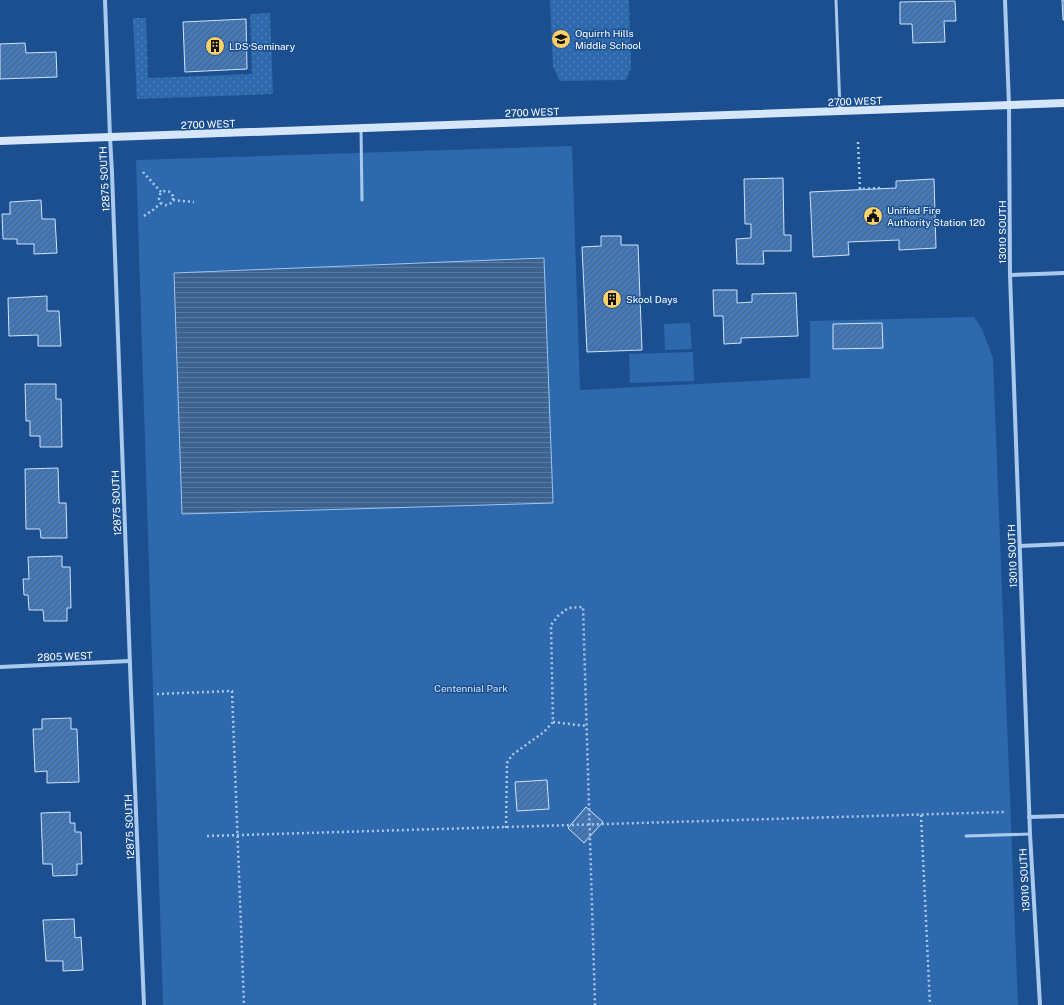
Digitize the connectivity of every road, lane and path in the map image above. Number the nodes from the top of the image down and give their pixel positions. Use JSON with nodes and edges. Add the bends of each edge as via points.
{"nodes":[{"id":1,"x":105,"y":0,"type":"edge"},
{"id":2,"x":836,"y":0,"type":"edge"},
{"id":3,"x":1006,"y":0,"type":"edge"},
{"id":4,"x":276,"y":45,"type":"dead end"},
{"id":5,"x":249,"y":46,"type":"dead end"},
{"id":6,"x":1064,"y":103,"type":"edge"},
{"id":7,"x":1009,"y":105,"type":"junction"},
{"id":8,"x":840,"y":112,"type":"junction"},
{"id":9,"x":361,"y":129,"type":"junction"},
{"id":10,"x":110,"y":137,"type":"junction"},
{"id":11,"x":0,"y":141,"type":"edge"},
{"id":12,"x":858,"y":142,"type":"dead end"},
{"id":13,"x":143,"y":172,"type":"dead end"},
{"id":14,"x":880,"y":188,"type":"dead end"},
{"id":15,"x":161,"y":192,"type":"junction"},
{"id":16,"x":173,"y":200,"type":"junction"},
{"id":17,"x":362,"y":200,"type":"dead end"},
{"id":18,"x":194,"y":202,"type":"dead end"},
{"id":19,"x":161,"y":203,"type":"junction"},
{"id":20,"x":144,"y":216,"type":"dead end"},
{"id":21,"x":1064,"y":273,"type":"edge"},
{"id":22,"x":1010,"y":275,"type":"junction"},
{"id":23,"x":1064,"y":544,"type":"edge"},
{"id":24,"x":1020,"y":546,"type":"junction"},
{"id":25,"x":130,"y":661,"type":"junction"},
{"id":26,"x":0,"y":667,"type":"edge"},
{"id":27,"x":157,"y":694,"type":"dead end"},
{"id":28,"x":553,"y":722,"type":"junction"},
{"id":29,"x":586,"y":726,"type":"junction"},
{"id":30,"x":1004,"y":812,"type":"dead end"},
{"id":31,"x":921,"y":815,"type":"junction"},
{"id":32,"x":1064,"y":816,"type":"edge"},
{"id":33,"x":1029,"y":817,"type":"junction"},
{"id":34,"x":589,"y":825,"type":"junction"},
{"id":35,"x":506,"y":828,"type":"junction"},
{"id":36,"x":1030,"y":834,"type":"junction"},
{"id":37,"x":238,"y":835,"type":"junction"},
{"id":38,"x":207,"y":836,"type":"dead end"},
{"id":39,"x":966,"y":836,"type":"dead end"},
{"id":40,"x":144,"y":1005,"type":"edge"},
{"id":41,"x":244,"y":1005,"type":"edge"},
{"id":42,"x":595,"y":1005,"type":"edge"},
{"id":43,"x":930,"y":1005,"type":"edge"},
{"id":44,"x":1040,"y":1005,"type":"edge"}],
"edges":[{"from":1,"to":10,"type":"street","name":"12875 SOUTH"},
{"from":2,"to":8,"type":"lane"},
{"from":3,"to":7,"type":"street","name":"13010 SOUTH"},
{"from":4,"to":5,"type":"path"},
{"from":6,"to":7,"type":"main road","name":"2700 WEST"},
{"from":7,"to":8,"type":"main road","name":"2700 WEST"},
{"from":7,"to":22,"type":"street","name":"13010 SOUTH"},
{"from":8,"to":9,"type":"main road","name":"2700 WEST"},
{"from":9,"to":10,"type":"main road","name":"2700 WEST"},
{"from":9,"to":17,"type":"lane"},
{"from":10,"to":11,"type":"main road","name":"2700 WEST"},
{"from":10,"to":25,"type":"street","name":"12875 SOUTH"},
{"from":12,"to":14,"type":"path","via":[[860,189]]},
{"from":13,"to":15,"type":"path"},
{"from":15,"to":16,"type":"path","via":[[170,192]]},
{"from":15,"to":19,"type":"path"},
{"from":16,"to":18,"type":"path"},
{"from":16,"to":19,"type":"path","via":[[167,205]]},
{"from":19,"to":20,"type":"path"},
{"from":21,"to":22,"type":"street"},
{"from":22,"to":24,"type":"street","name":"13010 SOUTH"},
{"from":23,"to":24,"type":"street"},
{"from":24,"to":33,"type":"street","name":"13010 SOUTH"},
{"from":25,"to":26,"type":"street","name":"2805 WEST"},
{"from":25,"to":40,"type":"street","name":"12875 SOUTH"},
{"from":27,"to":37,"type":"path","via":[[232,691]]},
{"from":28,"to":29,"type":"path"},
{"from":28,"to":29,"type":"path","via":[[551,625],[568,608],[583,607]]},
{"from":28,"to":35,"type":"path","via":[[544,732],[512,755],[507,763]]},
{"from":29,"to":34,"type":"path"},
{"from":30,"to":31,"type":"path"},
{"from":31,"to":34,"type":"path"},
{"from":31,"to":43,"type":"path"},
{"from":32,"to":33,"type":"street"},
{"from":33,"to":36,"type":"street","name":"13010 SOUTH"},
{"from":34,"to":35,"type":"path"},
{"from":34,"to":42,"type":"path"},
{"from":35,"to":37,"type":"path"},
{"from":36,"to":39,"type":"lane"},
{"from":36,"to":44,"type":"street","name":"13010 SOUTH"},
{"from":37,"to":38,"type":"path"},
{"from":37,"to":41,"type":"path"}]}
